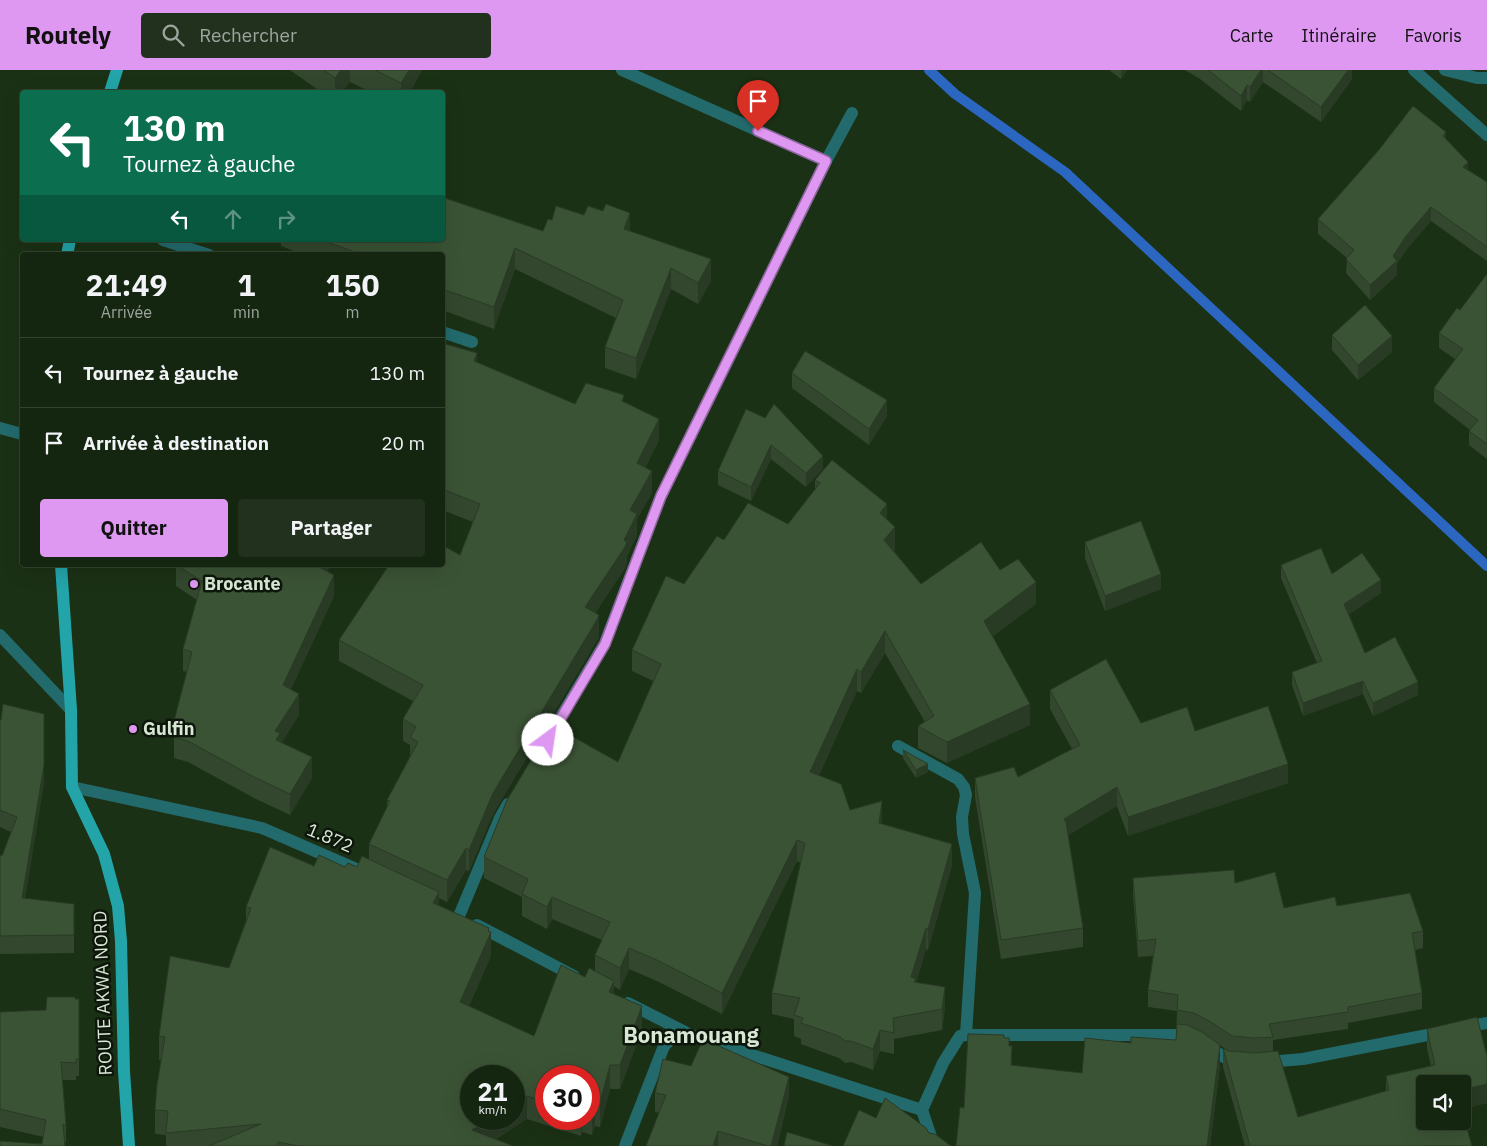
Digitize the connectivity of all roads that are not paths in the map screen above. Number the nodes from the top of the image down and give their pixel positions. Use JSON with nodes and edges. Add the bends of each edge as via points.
{"nodes":[{"id":1,"x":117,"y":70,"type":"edge"},
{"id":2,"x":622,"y":70,"type":"edge"},
{"id":3,"x":1414,"y":70,"type":"edge"},
{"id":4,"x":1445,"y":70,"type":"edge"},
{"id":5,"x":1487,"y":78,"type":"edge"},
{"id":6,"x":111,"y":90,"type":"edge"},
{"id":7,"x":852,"y":113,"type":"dead end"},
{"id":8,"x":1487,"y":135,"type":"edge"},
{"id":9,"x":826,"y":161,"type":"junction"},
{"id":10,"x":169,"y":242,"type":"edge"},
{"id":11,"x":200,"y":252,"type":"edge"},
{"id":12,"x":445,"y":333,"type":"edge"},
{"id":13,"x":472,"y":342,"type":"dead end"},
{"id":14,"x":0,"y":428,"type":"edge"},
{"id":15,"x":20,"y":433,"type":"edge"},
{"id":16,"x":61,"y":567,"type":"edge"},
{"id":17,"x":0,"y":636,"type":"edge"},
{"id":18,"x":71,"y":710,"type":"junction"},
{"id":19,"x":898,"y":746,"type":"dead end"},
{"id":20,"x":541,"y":750,"type":"edge"},
{"id":21,"x":72,"y":787,"type":"junction"},
{"id":22,"x":515,"y":793,"type":"edge"},
{"id":23,"x":372,"y":875,"type":"edge"},
{"id":24,"x":588,"y":982,"type":"edge"},
{"id":25,"x":614,"y":996,"type":"edge"},
{"id":26,"x":1487,"y":1023,"type":"edge"},
{"id":27,"x":691,"y":1035,"type":"junction"},
{"id":28,"x":966,"y":1035,"type":"junction"},
{"id":29,"x":922,"y":1110,"type":"junction"},
{"id":30,"x":129,"y":1146,"type":"edge"},
{"id":31,"x":625,"y":1146,"type":"edge"},
{"id":32,"x":934,"y":1146,"type":"edge"}],
"edges":[{"from":1,"to":6,"type":"main road"},
{"from":2,"to":9,"type":"street"},
{"from":3,"to":8,"type":"street"},
{"from":4,"to":5,"type":"street"},
{"from":7,"to":9,"type":"street"},
{"from":9,"to":20,"type":"street","via":[[661,496],[605,644]]},
{"from":10,"to":11,"type":"street"},
{"from":12,"to":13,"type":"street"},
{"from":14,"to":15,"type":"street"},
{"from":16,"to":18,"type":"main road"},
{"from":17,"to":18,"type":"street"},
{"from":18,"to":21,"type":"main road"},
{"from":19,"to":28,"type":"street","via":[[958,779],[966,795],[962,834],[975,893]]},
{"from":21,"to":23,"type":"street","name":"1.872","via":[[262,828]]},
{"from":21,"to":30,"type":"main road","name":"ROUTE AKWA NORD","via":[[104,854],[118,906]]},
{"from":22,"to":24,"type":"street","via":[[455,914]]},
{"from":25,"to":27,"type":"street"},
{"from":26,"to":28,"type":"street","via":[[1303,1059],[1255,1062],[1228,1061],[1206,1045],[1178,1035]]},
{"from":27,"to":29,"type":"street"},
{"from":27,"to":31,"type":"street","via":[[672,1038],[664,1046]]},
{"from":28,"to":29,"type":"street","via":[[954,1043]]},
{"from":29,"to":32,"type":"street"}]}
